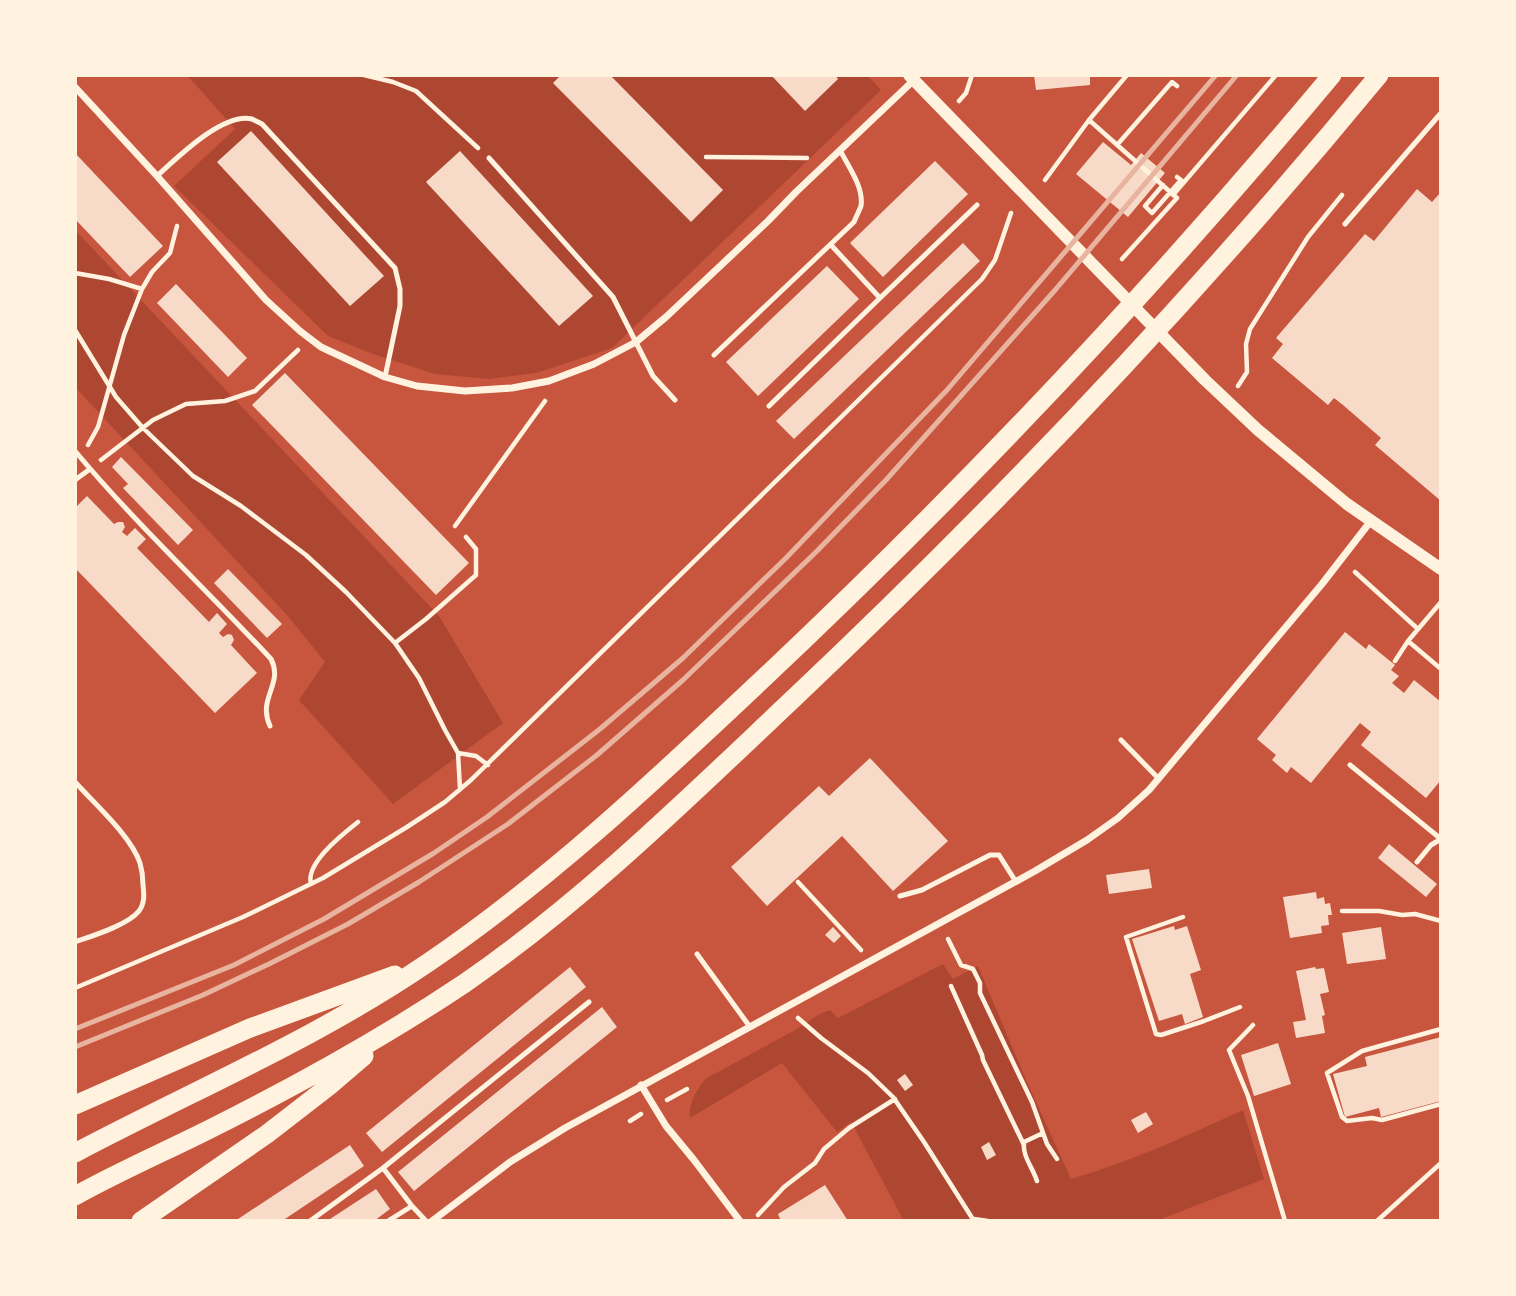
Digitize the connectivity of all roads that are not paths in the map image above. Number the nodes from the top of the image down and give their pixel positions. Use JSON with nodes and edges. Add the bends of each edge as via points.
{"nodes":[{"id":1,"x":1332,"y":75,"type":"edge"},
{"id":2,"x":1379,"y":75,"type":"edge"},
{"id":3,"x":912,"y":78,"type":"edge"},
{"id":4,"x":75,"y":87,"type":"edge"},
{"id":5,"x":1441,"y":113,"type":"edge"},
{"id":6,"x":840,"y":150,"type":"junction"},
{"id":7,"x":489,"y":158,"type":"road end"},
{"id":8,"x":157,"y":176,"type":"junction"},
{"id":9,"x":977,"y":205,"type":"dead end"},
{"id":10,"x":1345,"y":224,"type":"dead end"},
{"id":11,"x":831,"y":245,"type":"junction"},
{"id":12,"x":880,"y":298,"type":"junction"},
{"id":13,"x":636,"y":342,"type":"junction"},
{"id":14,"x":714,"y":355,"type":"dead end"},
{"id":15,"x":385,"y":377,"type":"junction"},
{"id":16,"x":675,"y":400,"type":"dead end"},
{"id":17,"x":769,"y":406,"type":"dead end"},
{"id":18,"x":75,"y":451,"type":"edge"},
{"id":19,"x":90,"y":469,"type":"junction"},
{"id":20,"x":75,"y":480,"type":"edge"},
{"id":21,"x":1370,"y":522,"type":"junction"},
{"id":22,"x":1441,"y":569,"type":"edge"},
{"id":23,"x":270,"y":726,"type":"dead end"},
{"id":24,"x":1121,"y":740,"type":"dead end"},
{"id":25,"x":1350,"y":765,"type":"dead end"},
{"id":26,"x":1159,"y":779,"type":"junction"},
{"id":27,"x":75,"y":782,"type":"edge"},
{"id":28,"x":1441,"y":839,"type":"edge"},
{"id":29,"x":1418,"y":862,"type":"dead end"},
{"id":30,"x":1016,"y":882,"type":"junction"},
{"id":31,"x":900,"y":896,"type":"dead end"},
{"id":32,"x":75,"y":942,"type":"edge"},
{"id":33,"x":697,"y":954,"type":"dead end"},
{"id":34,"x":430,"y":962,"type":"junction"},
{"id":35,"x":589,"y":1002,"type":"dead end"},
{"id":36,"x":750,"y":1027,"type":"junction"},
{"id":37,"x":397,"y":1028,"type":"junction"},
{"id":38,"x":641,"y":1085,"type":"junction"},
{"id":39,"x":75,"y":1105,"type":"edge"},
{"id":40,"x":75,"y":1153,"type":"edge"},
{"id":41,"x":383,"y":1168,"type":"junction"},
{"id":42,"x":75,"y":1196,"type":"edge"},
{"id":43,"x":412,"y":1206,"type":"junction"},
{"id":44,"x":141,"y":1221,"type":"edge"},
{"id":45,"x":310,"y":1221,"type":"edge"},
{"id":46,"x":388,"y":1221,"type":"edge"},
{"id":47,"x":426,"y":1221,"type":"edge"},
{"id":48,"x":432,"y":1221,"type":"edge"},
{"id":49,"x":740,"y":1221,"type":"edge"}],
"edges":[{"from":1,"to":34,"type":"highway","via":[[1220,207],[1015,430],[815,629],[575,849]]},
{"from":2,"to":37,"type":"highway","via":[[1116,374],[894,603],[590,885],[502,956]]},
{"from":3,"to":6,"type":"street"},
{"from":3,"to":21,"type":"street","via":[[1226,400]]},
{"from":4,"to":8,"type":"street"},
{"from":5,"to":10,"type":"lane"},
{"from":6,"to":11,"type":"lane","via":[[861,201],[854,222]]},
{"from":6,"to":13,"type":"street"},
{"from":7,"to":13,"type":"lane","via":[[613,297]]},
{"from":8,"to":15,"type":"street","via":[[266,300],[300,331],[321,347]]},
{"from":8,"to":15,"type":"lane","via":[[199,139],[229,122],[248,119],[262,124],[395,268],[400,306]]},
{"from":9,"to":12,"type":"lane"},
{"from":11,"to":12,"type":"lane"},
{"from":11,"to":14,"type":"lane"},
{"from":12,"to":17,"type":"lane"},
{"from":13,"to":15,"type":"street","via":[[594,364],[521,387],[465,391]]},
{"from":13,"to":16,"type":"lane","via":[[653,376]]},
{"from":18,"to":19,"type":"lane"},
{"from":19,"to":20,"type":"lane"},
{"from":19,"to":23,"type":"lane","via":[[271,659],[275,680],[266,702]]},
{"from":21,"to":22,"type":"street"},
{"from":21,"to":26,"type":"street"},
{"from":24,"to":26,"type":"lane"},
{"from":25,"to":28,"type":"lane"},
{"from":26,"to":30,"type":"street","via":[[1118,818]]},
{"from":27,"to":32,"type":"lane","via":[[137,856],[145,896],[133,917]]},
{"from":28,"to":29,"type":"lane"},
{"from":30,"to":31,"type":"lane","via":[[999,855],[990,855],[922,890]]},
{"from":30,"to":36,"type":"street"},
{"from":33,"to":36,"type":"lane"},
{"from":34,"to":39,"type":"highway","via":[[250,1028]]},
{"from":34,"to":40,"type":"highway","via":[[311,1034]]},
{"from":35,"to":41,"type":"lane"},
{"from":36,"to":38,"type":"street"},
{"from":37,"to":42,"type":"highway"},
{"from":37,"to":44,"type":"highway","via":[[267,1134]]},
{"from":38,"to":48,"type":"street","via":[[510,1162]]},
{"from":38,"to":49,"type":"street","via":[[666,1126]]},
{"from":41,"to":43,"type":"lane"},
{"from":41,"to":45,"type":"lane"},
{"from":43,"to":46,"type":"lane"},
{"from":43,"to":47,"type":"lane"}]}
